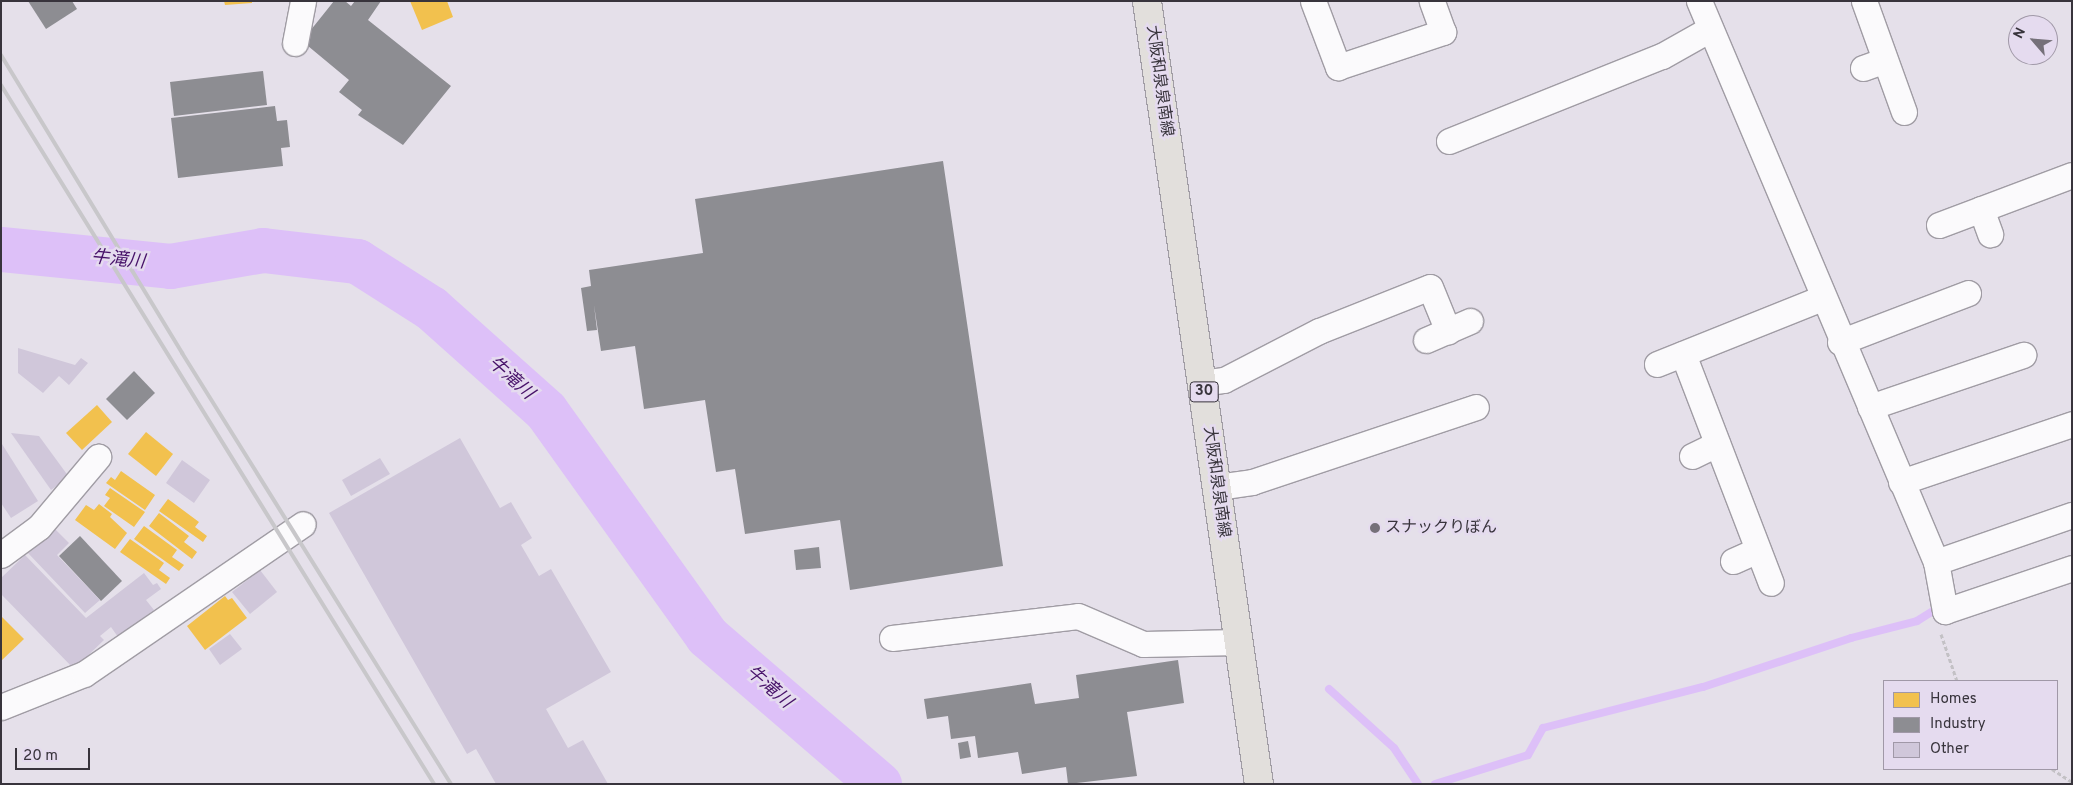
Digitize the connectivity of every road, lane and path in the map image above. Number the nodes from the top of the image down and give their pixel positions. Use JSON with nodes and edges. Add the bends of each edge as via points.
{"nodes":[{"id":1,"x":302,"y":1,"type":"edge"},
{"id":2,"x":1147,"y":1,"type":"edge"},
{"id":3,"x":1313,"y":1,"type":"edge"},
{"id":4,"x":1432,"y":1,"type":"edge"},
{"id":5,"x":1699,"y":1,"type":"edge"},
{"id":6,"x":1864,"y":1,"type":"edge"},
{"id":7,"x":1710,"y":29,"type":"junction"},
{"id":8,"x":295,"y":43,"type":"dead end"},
{"id":9,"x":1904,"y":112,"type":"dead end"},
{"id":10,"x":1449,"y":141,"type":"dead end"},
{"id":11,"x":2072,"y":175,"type":"edge"},
{"id":12,"x":1981,"y":209,"type":"junction"},
{"id":13,"x":1939,"y":225,"type":"dead end"},
{"id":14,"x":1990,"y":234,"type":"dead end"},
{"id":15,"x":1968,"y":293,"type":"dead end"},
{"id":16,"x":1822,"y":298,"type":"junction"},
{"id":17,"x":1448,"y":330,"type":"dead end"},
{"id":18,"x":1840,"y":342,"type":"junction"},
{"id":19,"x":1682,"y":354,"type":"junction"},
{"id":20,"x":2023,"y":354,"type":"dead end"},
{"id":21,"x":1657,"y":364,"type":"dead end"},
{"id":22,"x":1202,"y":383,"type":"junction"},
{"id":23,"x":1476,"y":407,"type":"dead end"},
{"id":24,"x":1870,"y":407,"type":"junction"},
{"id":25,"x":2070,"y":430,"type":"edge"},
{"id":26,"x":1717,"y":444,"type":"junction"},
{"id":27,"x":98,"y":456,"type":"dead end"},
{"id":28,"x":1692,"y":456,"type":"dead end"},
{"id":29,"x":1901,"y":482,"type":"junction"},
{"id":30,"x":1217,"y":487,"type":"junction"},
{"id":31,"x":2072,"y":515,"type":"edge"},
{"id":32,"x":302,"y":524,"type":"dead end"},
{"id":33,"x":1758,"y":550,"type":"junction"},
{"id":34,"x":1,"y":555,"type":"edge"},
{"id":35,"x":1733,"y":561,"type":"dead end"},
{"id":36,"x":1936,"y":562,"type":"junction"},
{"id":37,"x":2072,"y":568,"type":"edge"},
{"id":38,"x":1771,"y":583,"type":"dead end"},
{"id":39,"x":1944,"y":606,"type":"junction"},
{"id":40,"x":892,"y":638,"type":"dead end"},
{"id":41,"x":1239,"y":642,"type":"junction"},
{"id":42,"x":1957,"y":680,"type":"edge"},
{"id":43,"x":1,"y":707,"type":"edge"},
{"id":44,"x":2054,"y":770,"type":"edge"},
{"id":45,"x":2072,"y":782,"type":"edge"},
{"id":46,"x":1259,"y":784,"type":"edge"}],
"edges":[{"from":1,"to":8,"type":"street"},
{"from":2,"to":22,"type":"main road","name":"大阪和泉泉南線","number":"30"},
{"from":3,"to":4,"type":"street","via":[[1338,67],[1443,32]]},
{"from":5,"to":7,"type":"street"},
{"from":6,"to":9,"type":"street","via":[[1874,64]]},
{"from":7,"to":10,"type":"street","via":[[1662,56]]},
{"from":7,"to":16,"type":"street"},
{"from":11,"to":12,"type":"street"},
{"from":12,"to":13,"type":"street"},
{"from":12,"to":14,"type":"street"},
{"from":15,"to":18,"type":"street"},
{"from":16,"to":18,"type":"street"},
{"from":16,"to":19,"type":"street"},
{"from":17,"to":22,"type":"street","via":[[1430,287],[1315,321],[1224,380]]},
{"from":18,"to":24,"type":"street"},
{"from":19,"to":21,"type":"street"},
{"from":19,"to":26,"type":"street"},
{"from":20,"to":24,"type":"street"},
{"from":22,"to":30,"type":"main road","name":"大阪和泉泉南線","number":"30"},
{"from":23,"to":30,"type":"street","via":[[1252,482]]},
{"from":24,"to":29,"type":"street"},
{"from":25,"to":29,"type":"street"},
{"from":26,"to":28,"type":"street"},
{"from":26,"to":33,"type":"street"},
{"from":27,"to":34,"type":"street","via":[[39,527]]},
{"from":29,"to":36,"type":"street"},
{"from":30,"to":41,"type":"main road","name":"大阪和泉泉南線","number":"30"},
{"from":31,"to":36,"type":"street"},
{"from":32,"to":43,"type":"street","via":[[84,674]]},
{"from":33,"to":35,"type":"street"},
{"from":33,"to":38,"type":"street"},
{"from":36,"to":39,"type":"street"},
{"from":37,"to":39,"type":"street"},
{"from":39,"to":42,"type":"path","via":[[1941,635]]},
{"from":40,"to":41,"type":"street","via":[[1078,616],[1143,644]]},
{"from":41,"to":46,"type":"main road","name":"大阪和泉泉南線","number":"30"},
{"from":44,"to":45,"type":"path"}]}
